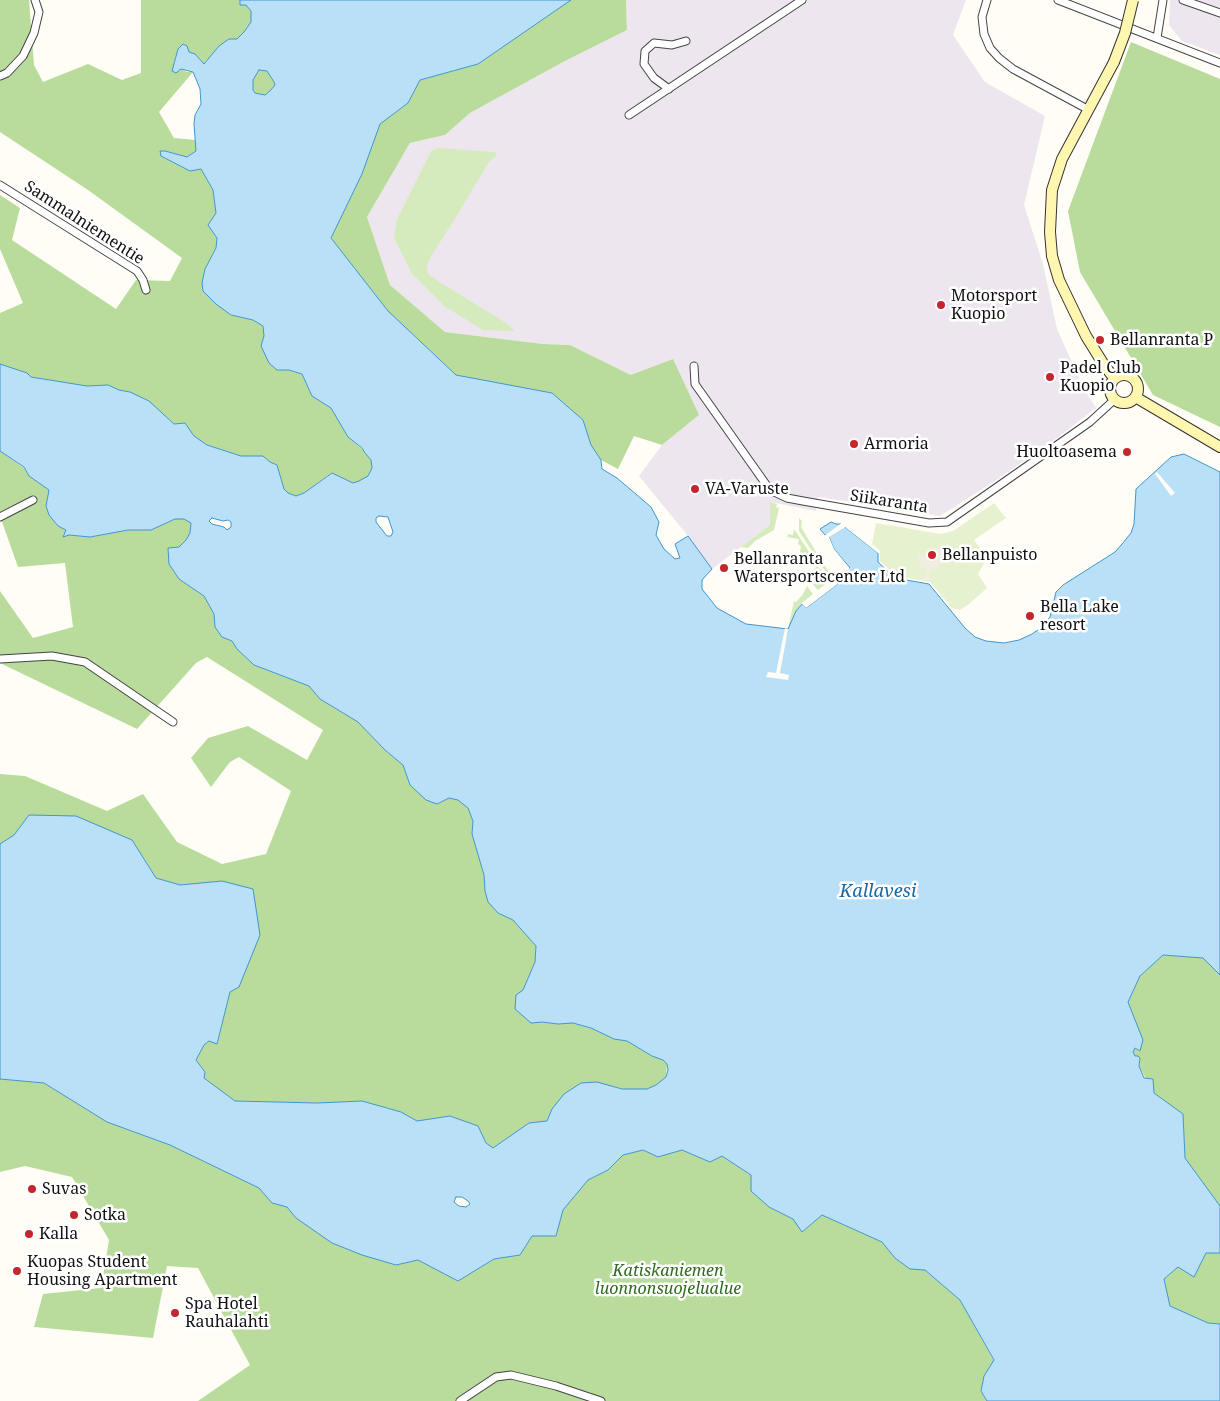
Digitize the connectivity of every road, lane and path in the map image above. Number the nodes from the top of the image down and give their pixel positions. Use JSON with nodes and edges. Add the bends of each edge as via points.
{"nodes":[{"id":1,"x":35,"y":0,"type":"edge"},
{"id":2,"x":802,"y":0,"type":"edge"},
{"id":3,"x":987,"y":0,"type":"edge"},
{"id":4,"x":1058,"y":0,"type":"edge"},
{"id":5,"x":1133,"y":0,"type":"edge"},
{"id":6,"x":1163,"y":0,"type":"edge"},
{"id":7,"x":1183,"y":0,"type":"edge"},
{"id":8,"x":1220,"y":13,"type":"edge"},
{"id":9,"x":1157,"y":38,"type":"junction"},
{"id":10,"x":686,"y":41,"type":"dead end"},
{"id":11,"x":1220,"y":63,"type":"edge"},
{"id":12,"x":0,"y":76,"type":"edge"},
{"id":13,"x":669,"y":89,"type":"junction"},
{"id":14,"x":1089,"y":110,"type":"junction"},
{"id":15,"x":629,"y":115,"type":"dead end"},
{"id":16,"x":0,"y":185,"type":"edge"},
{"id":17,"x":146,"y":290,"type":"dead end"},
{"id":18,"x":694,"y":366,"type":"dead end"},
{"id":19,"x":1114,"y":378,"type":"junction"},
{"id":20,"x":1137,"y":398,"type":"junction"},
{"id":21,"x":1114,"y":400,"type":"junction"},
{"id":22,"x":1220,"y":447,"type":"edge"},
{"id":23,"x":33,"y":500,"type":"dead end"},
{"id":24,"x":0,"y":517,"type":"edge"},
{"id":25,"x":0,"y":659,"type":"edge"},
{"id":26,"x":172,"y":722,"type":"dead end"},
{"id":27,"x":460,"y":1401,"type":"edge"},
{"id":28,"x":601,"y":1401,"type":"edge"}],
"edges":[{"from":1,"to":12,"type":"street","via":[[39,12],[34,33],[23,56]]},
{"from":2,"to":13,"type":"street"},
{"from":3,"to":14,"type":"street","via":[[982,17],[984,34],[999,58]]},
{"from":4,"to":9,"type":"street"},
{"from":5,"to":14,"type":"main road","bridge":true,"via":[[1114,62]]},
{"from":6,"to":9,"type":"street"},
{"from":7,"to":8,"type":"street"},
{"from":9,"to":11,"type":"street"},
{"from":10,"to":13,"type":"street","via":[[672,45],[654,43],[645,51],[644,64],[654,78]]},
{"from":13,"to":15,"type":"street"},
{"from":14,"to":19,"type":"main road","via":[[1062,159],[1052,190],[1052,256],[1059,280],[1086,336]]},
{"from":16,"to":17,"type":"street","name":"Sammalniementie","via":[[137,271]]},
{"from":18,"to":21,"type":"street","name":"Siikaranta","via":[[696,384],[770,490],[787,498],[930,523],[947,522],[1090,422]]},
{"from":19,"to":20,"type":"main road","via":[[1122,375],[1132,377],[1138,386]]},
{"from":19,"to":21,"type":"main road","via":[[1110,390]]},
{"from":20,"to":21,"type":"main road","via":[[1126,404]]},
{"from":20,"to":22,"type":"main road"},
{"from":23,"to":24,"type":"street"},
{"from":25,"to":26,"type":"street","via":[[52,656],[85,662]]},
{"from":27,"to":28,"type":"street","via":[[496,1377],[511,1374]]}]}
